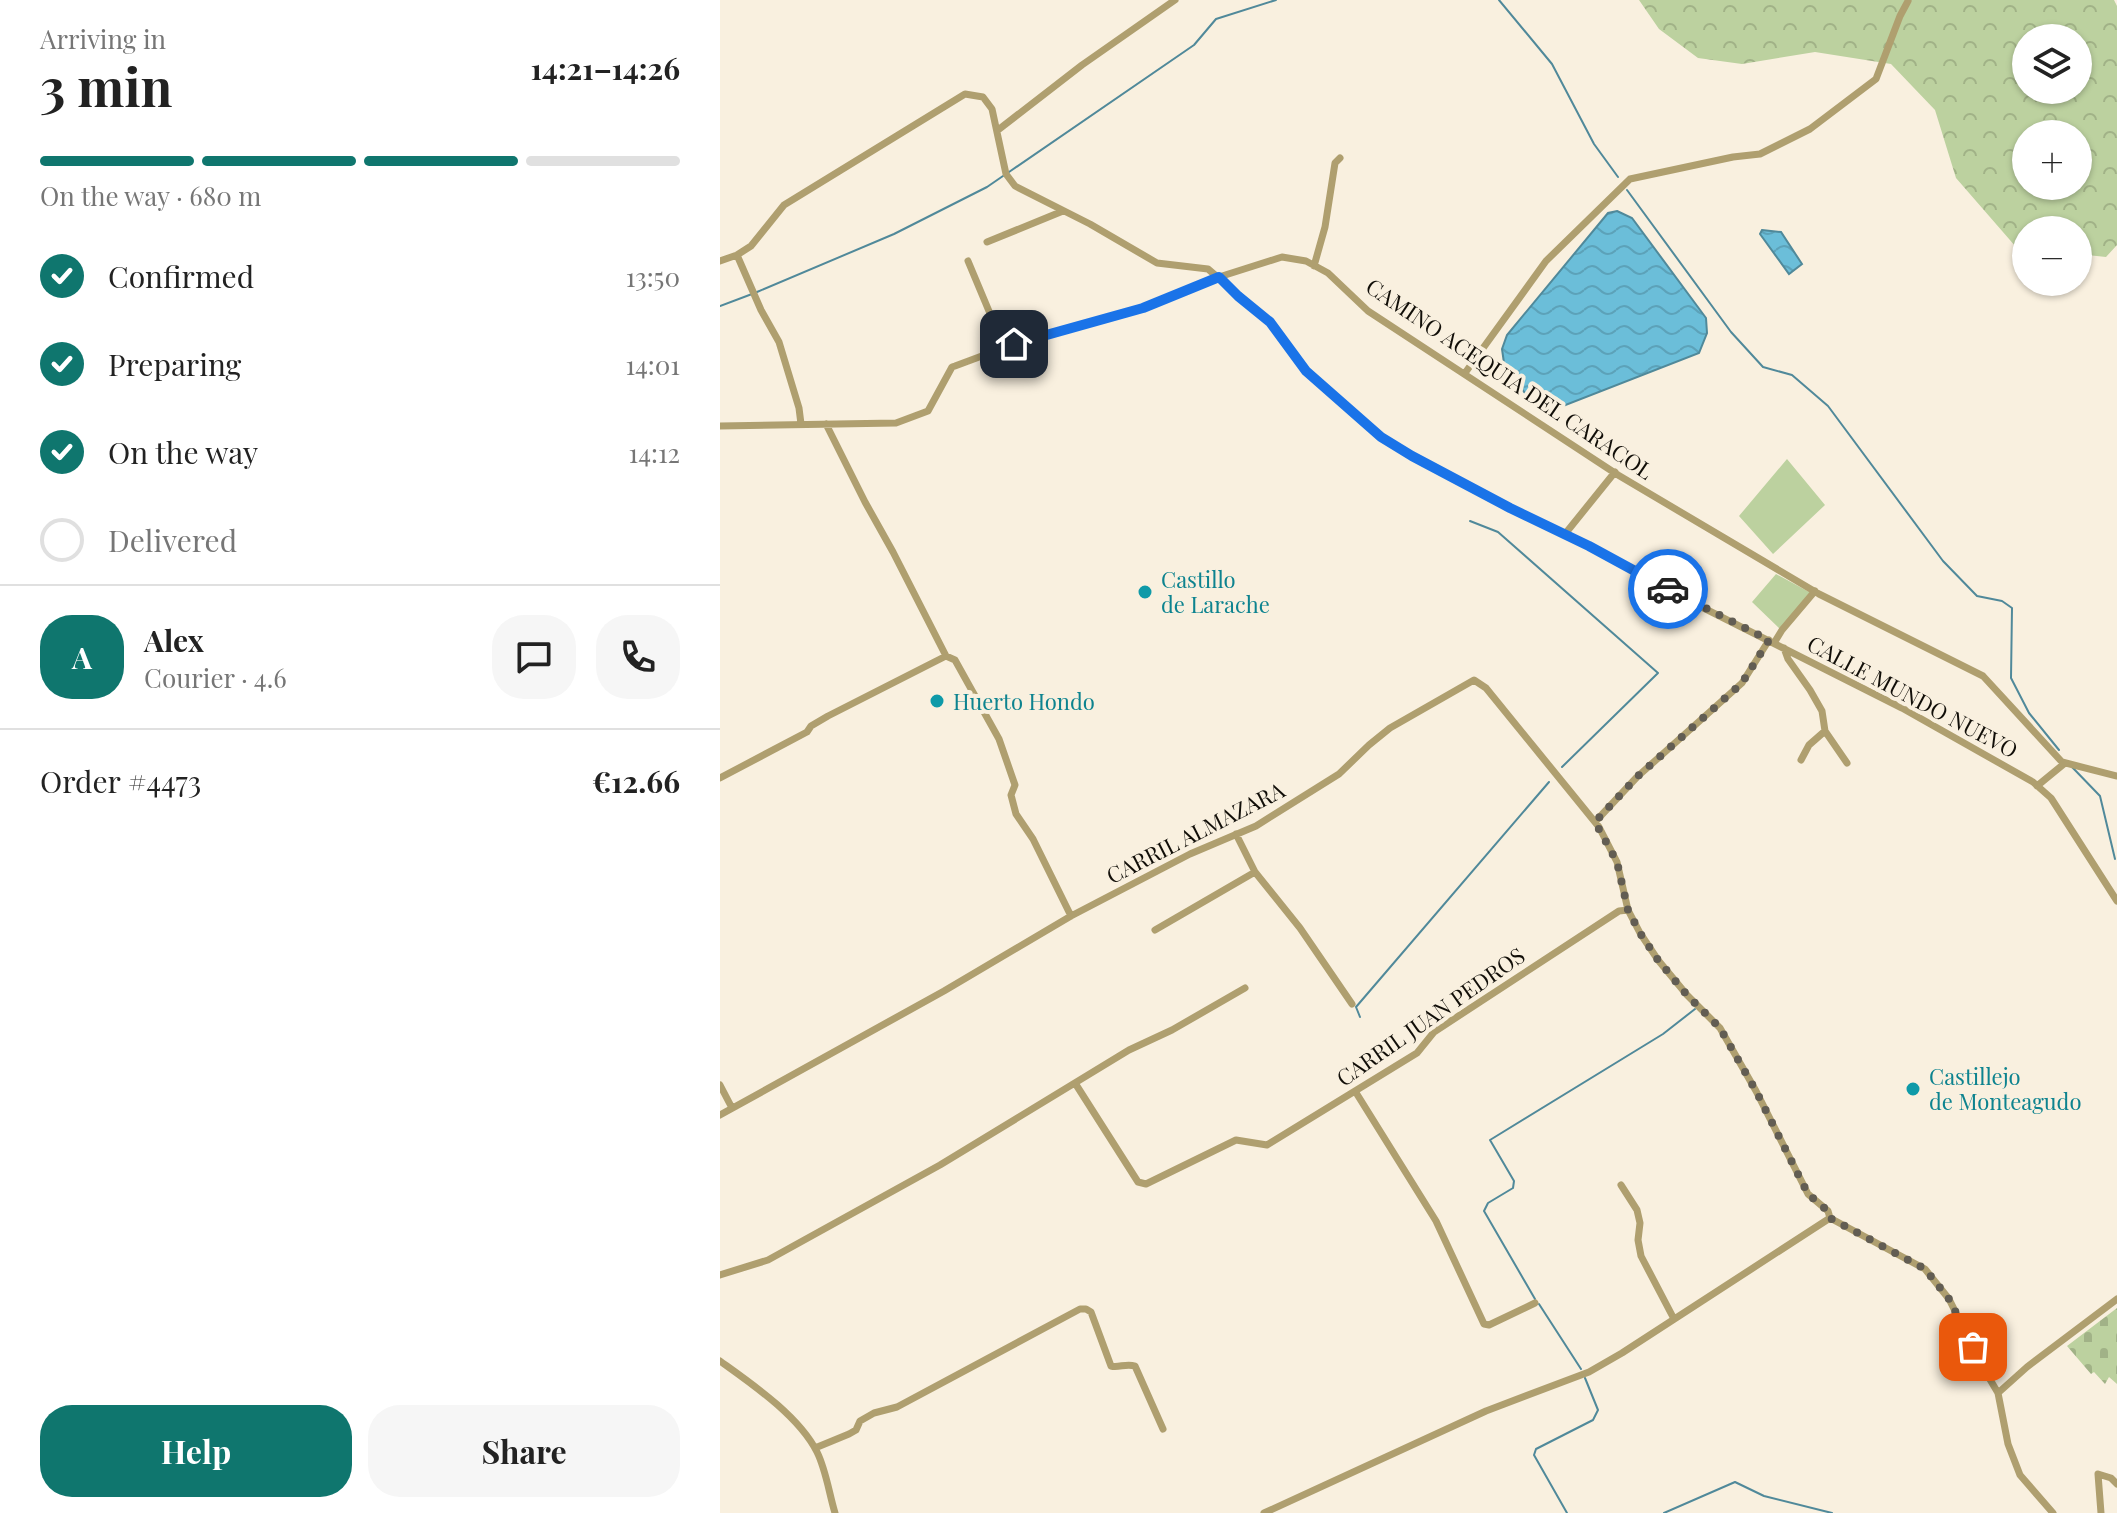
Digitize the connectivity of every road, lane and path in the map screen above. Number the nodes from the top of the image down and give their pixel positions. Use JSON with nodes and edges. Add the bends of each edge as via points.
{"nodes":[{"id":1,"x":1175,"y":0,"type":"edge"},
{"id":2,"x":1908,"y":1,"type":"edge"},
{"id":3,"x":998,"y":130,"type":"junction"},
{"id":4,"x":1340,"y":158,"type":"dead end"},
{"id":5,"x":1063,"y":211,"type":"junction"},
{"id":6,"x":987,"y":242,"type":"dead end"},
{"id":7,"x":737,"y":255,"type":"junction"},
{"id":8,"x":720,"y":261,"type":"edge"},
{"id":9,"x":968,"y":261,"type":"dead end"},
{"id":10,"x":1314,"y":266,"type":"junction"},
{"id":11,"x":1219,"y":277,"type":"junction"},
{"id":12,"x":1004,"y":347,"type":"junction"},
{"id":13,"x":1465,"y":373,"type":"junction"},
{"id":14,"x":801,"y":424,"type":"junction"},
{"id":15,"x":826,"y":424,"type":"junction"},
{"id":16,"x":720,"y":426,"type":"edge"},
{"id":17,"x":1615,"y":472,"type":"junction"},
{"id":18,"x":1565,"y":534,"type":"junction"},
{"id":19,"x":1815,"y":591,"type":"junction"},
{"id":20,"x":1771,"y":642,"type":"junction"},
{"id":21,"x":1784,"y":648,"type":"junction"},
{"id":22,"x":946,"y":656,"type":"junction"},
{"id":23,"x":1825,"y":731,"type":"junction"},
{"id":24,"x":1801,"y":760,"type":"dead end"},
{"id":25,"x":2064,"y":762,"type":"junction"},
{"id":26,"x":1847,"y":763,"type":"dead end"},
{"id":27,"x":2117,"y":776,"type":"edge"},
{"id":28,"x":720,"y":778,"type":"edge"},
{"id":29,"x":2037,"y":786,"type":"junction"},
{"id":30,"x":1595,"y":822,"type":"junction"},
{"id":31,"x":1236,"y":834,"type":"junction"},
{"id":32,"x":1255,"y":872,"type":"junction"},
{"id":33,"x":2117,"y":901,"type":"edge"},
{"id":34,"x":1628,"y":910,"type":"junction"},
{"id":35,"x":1071,"y":916,"type":"junction"},
{"id":36,"x":1155,"y":930,"type":"dead end"},
{"id":37,"x":1245,"y":988,"type":"dead end"},
{"id":38,"x":1352,"y":1004,"type":"dead end"},
{"id":39,"x":1075,"y":1083,"type":"junction"},
{"id":40,"x":720,"y":1085,"type":"edge"},
{"id":41,"x":1355,"y":1091,"type":"junction"},
{"id":42,"x":732,"y":1108,"type":"junction"},
{"id":43,"x":720,"y":1115,"type":"edge"},
{"id":44,"x":1621,"y":1185,"type":"dead end"},
{"id":45,"x":1830,"y":1218,"type":"junction"},
{"id":46,"x":720,"y":1275,"type":"edge"},
{"id":47,"x":2117,"y":1299,"type":"edge"},
{"id":48,"x":1535,"y":1303,"type":"dead end"},
{"id":49,"x":1674,"y":1319,"type":"junction"},
{"id":50,"x":720,"y":1361,"type":"edge"},
{"id":51,"x":1998,"y":1393,"type":"junction"},
{"id":52,"x":1163,"y":1429,"type":"dead end"},
{"id":53,"x":815,"y":1448,"type":"junction"},
{"id":54,"x":2117,"y":1484,"type":"edge"},
{"id":55,"x":835,"y":1513,"type":"edge"},
{"id":56,"x":1264,"y":1513,"type":"edge"},
{"id":57,"x":2053,"y":1513,"type":"edge"},
{"id":58,"x":2101,"y":1513,"type":"edge"}],
"edges":[{"from":1,"to":3,"type":"street"},
{"from":2,"to":13,"type":"street","via":[[1876,79],[1810,129],[1760,154],[1630,179],[1546,261]]},
{"from":3,"to":5,"type":"street","via":[[1006,174],[1015,186]]},
{"from":3,"to":7,"type":"street","via":[[983,97],[965,94],[784,205],[751,246]]},
{"from":4,"to":10,"type":"street"},
{"from":5,"to":6,"type":"street"},
{"from":5,"to":11,"type":"street","via":[[1157,263],[1208,269]]},
{"from":7,"to":8,"type":"street"},
{"from":7,"to":14,"type":"street","via":[[779,342]]},
{"from":9,"to":12,"type":"street"},
{"from":10,"to":11,"type":"street","name":"CAMINO ACEQUIA DEL CARACOL","via":[[1282,257]]},
{"from":10,"to":13,"type":"street","name":"CAMINO ACEQUIA DEL CARACOL","via":[[1368,311]]},
{"from":11,"to":12,"type":"street","name":"CAMINO ACEQUIA DEL CARACOL","via":[[1143,308]]},
{"from":11,"to":18,"type":"street","name":"CALLE MUNDO NUEVO","via":[[1270,322],[1306,371],[1381,437]]},
{"from":12,"to":15,"type":"street","name":"CAMINO ACEQUIA DEL CARACOL","via":[[952,367],[928,411],[896,423]]},
{"from":13,"to":17,"type":"street","name":"CAMINO ACEQUIA DEL CARACOL"},
{"from":14,"to":15,"type":"street","name":"CAMINO ACEQUIA DEL CARACOL"},
{"from":14,"to":16,"type":"street","name":"CAMINO ACEQUIA DEL CARACOL"},
{"from":15,"to":22,"type":"street"},
{"from":17,"to":18,"type":"street"},
{"from":17,"to":19,"type":"street","name":"CAMINO ACEQUIA DEL CARACOL"},
{"from":18,"to":20,"type":"street","name":"CALLE MUNDO NUEVO"},
{"from":19,"to":20,"type":"street"},
{"from":19,"to":25,"type":"street","name":"CAMINO ACEQUIA DEL CARACOL","via":[[1983,676]]},
{"from":20,"to":21,"type":"street","name":"CALLE MUNDO NUEVO"},
{"from":20,"to":30,"type":"street","via":[[1742,683]]},
{"from":21,"to":23,"type":"street","via":[[1822,711]]},
{"from":21,"to":29,"type":"street","name":"CALLE MUNDO NUEVO"},
{"from":22,"to":28,"type":"street"},
{"from":22,"to":35,"type":"street","via":[[955,660],[999,739],[1015,785],[1011,795],[1016,814]]},
{"from":23,"to":24,"type":"street"},
{"from":23,"to":26,"type":"street"},
{"from":25,"to":27,"type":"street"},
{"from":25,"to":29,"type":"street"},
{"from":29,"to":33,"type":"street","name":"CALLE MUNDO NUEVO","via":[[2051,798]]},
{"from":30,"to":31,"type":"street","name":"CARRIL ALMAZARA","via":[[1474,680],[1390,728],[1339,774]]},
{"from":30,"to":34,"type":"street","name":"CARRIL ALMAZARA","via":[[1617,862]]},
{"from":31,"to":32,"type":"street"},
{"from":31,"to":35,"type":"street","name":"CARRIL ALMAZARA"},
{"from":32,"to":36,"type":"street"},
{"from":32,"to":38,"type":"street"},
{"from":34,"to":41,"type":"street","name":"CARRIL JUAN PEDROS","via":[[1434,1032],[1417,1053]]},
{"from":34,"to":45,"type":"street","name":"CARRIL ALMAZARA","via":[[1658,960],[1720,1028],[1808,1194]]},
{"from":35,"to":42,"type":"street","name":"CARRIL ALMAZARA"},
{"from":37,"to":39,"type":"street"},
{"from":39,"to":41,"type":"street","name":"CARRIL JUAN PEDROS","via":[[1138,1182],[1146,1184],[1236,1140],[1267,1145]]},
{"from":39,"to":46,"type":"street","via":[[768,1260]]},
{"from":40,"to":42,"type":"street"},
{"from":41,"to":48,"type":"street","via":[[1436,1221],[1484,1324]]},
{"from":42,"to":43,"type":"street","name":"CARRIL ALMAZARA"},
{"from":44,"to":49,"type":"street","via":[[1637,1210],[1641,1256]]},
{"from":45,"to":49,"type":"street"},
{"from":45,"to":51,"type":"street","name":"CARRIL ALMAZARA","via":[[1925,1269],[1949,1299]]},
{"from":47,"to":51,"type":"street"},
{"from":49,"to":56,"type":"street","via":[[1589,1372],[1486,1411]]},
{"from":50,"to":53,"type":"street","via":[[760,1390]]},
{"from":51,"to":57,"type":"street","name":"CARRIL ALMAZARA","via":[[2020,1475]]},
{"from":52,"to":53,"type":"street","via":[[1135,1366],[1111,1366],[1091,1312],[1080,1309]]},
{"from":53,"to":55,"type":"street"},
{"from":54,"to":58,"type":"street","via":[[2098,1474]]}]}
